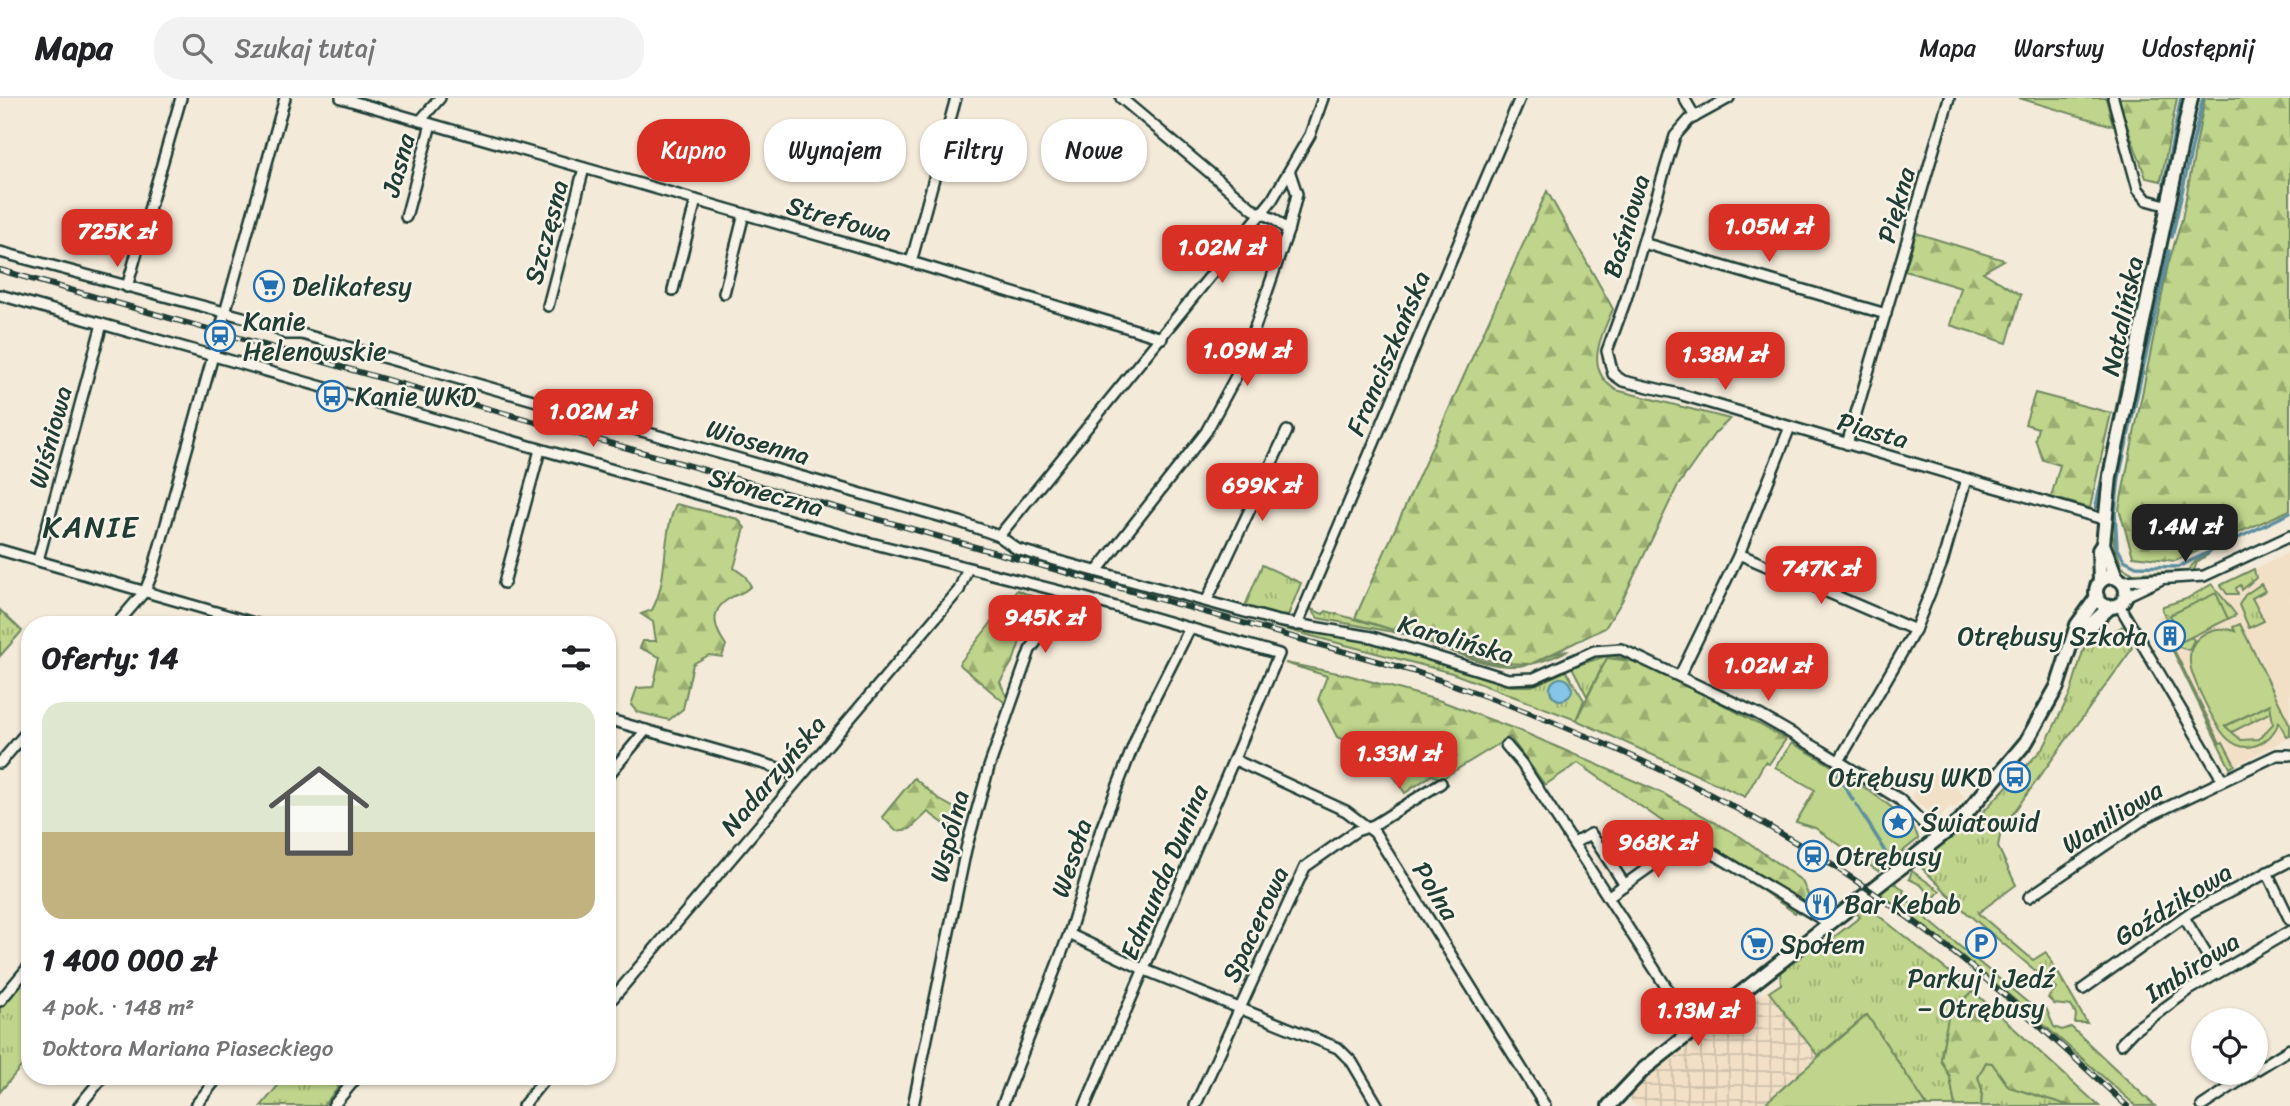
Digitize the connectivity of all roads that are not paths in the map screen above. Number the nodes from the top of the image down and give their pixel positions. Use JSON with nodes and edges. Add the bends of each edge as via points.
{"nodes":[{"id":1,"x":181,"y":98,"type":"edge"},
{"id":2,"x":285,"y":98,"type":"edge"},
{"id":3,"x":341,"y":98,"type":"edge"},
{"id":4,"x":440,"y":98,"type":"edge"},
{"id":5,"x":956,"y":98,"type":"edge"},
{"id":6,"x":1121,"y":98,"type":"edge"},
{"id":7,"x":1323,"y":98,"type":"edge"},
{"id":8,"x":1520,"y":98,"type":"edge"},
{"id":9,"x":1684,"y":98,"type":"edge"},
{"id":10,"x":1729,"y":98,"type":"edge"},
{"id":11,"x":1949,"y":98,"type":"edge"},
{"id":12,"x":2113,"y":98,"type":"edge"},
{"id":13,"x":2191,"y":98,"type":"edge"},
{"id":14,"x":1695,"y":117,"type":"junction"},
{"id":15,"x":420,"y":121,"type":"junction"},
{"id":16,"x":431,"y":124,"type":"junction"},
{"id":17,"x":584,"y":168,"type":"junction"},
{"id":18,"x":1290,"y":173,"type":"junction"},
{"id":19,"x":696,"y":200,"type":"junction"},
{"id":20,"x":2169,"y":206,"type":"junction"},
{"id":21,"x":744,"y":214,"type":"junction"},
{"id":22,"x":1261,"y":214,"type":"junction"},
{"id":23,"x":406,"y":217,"type":"dead end"},
{"id":24,"x":1288,"y":231,"type":"junction"},
{"id":25,"x":1643,"y":243,"type":"junction"},
{"id":26,"x":0,"y":252,"type":"edge"},
{"id":27,"x":911,"y":262,"type":"junction"},
{"id":28,"x":127,"y":287,"type":"junction"},
{"id":29,"x":673,"y":290,"type":"dead end"},
{"id":30,"x":724,"y":293,"type":"dead end"},
{"id":31,"x":0,"y":295,"type":"edge"},
{"id":32,"x":548,"y":306,"type":"dead end"},
{"id":33,"x":226,"y":312,"type":"junction"},
{"id":34,"x":1886,"y":314,"type":"junction"},
{"id":35,"x":102,"y":324,"type":"junction"},
{"id":36,"x":1162,"y":338,"type":"junction"},
{"id":37,"x":1607,"y":354,"type":"joint"},
{"id":38,"x":214,"y":356,"type":"junction"},
{"id":39,"x":1790,"y":428,"type":"junction"},
{"id":40,"x":1287,"y":432,"type":"dead end"},
{"id":41,"x":1847,"y":444,"type":"junction"},
{"id":42,"x":540,"y":450,"type":"junction"},
{"id":43,"x":1966,"y":479,"type":"junction"},
{"id":44,"x":2103,"y":519,"type":"junction"},
{"id":45,"x":999,"y":536,"type":"junction"},
{"id":46,"x":2290,"y":536,"type":"edge"},
{"id":47,"x":2103,"y":544,"type":"junction"},
{"id":48,"x":0,"y":550,"type":"edge"},
{"id":49,"x":1738,"y":554,"type":"junction"},
{"id":50,"x":38,"y":560,"type":"junction"},
{"id":51,"x":967,"y":570,"type":"junction"},
{"id":52,"x":1097,"y":571,"type":"junction"},
{"id":53,"x":2119,"y":579,"type":"junction"},
{"id":54,"x":2160,"y":580,"type":"junction"},
{"id":55,"x":2100,"y":582,"type":"junction"},
{"id":56,"x":504,"y":583,"type":"dead end"},
{"id":57,"x":145,"y":590,"type":"junction"},
{"id":58,"x":1071,"y":594,"type":"junction"},
{"id":59,"x":2097,"y":597,"type":"junction"},
{"id":60,"x":1207,"y":600,"type":"junction"},
{"id":61,"x":2118,"y":603,"type":"junction"},
{"id":62,"x":123,"y":616,"type":"edge"},
{"id":63,"x":231,"y":616,"type":"edge"},
{"id":64,"x":1297,"y":625,"type":"junction"},
{"id":65,"x":1191,"y":628,"type":"junction"},
{"id":66,"x":1915,"y":630,"type":"junction"},
{"id":67,"x":2075,"y":639,"type":"junction"},
{"id":68,"x":1279,"y":654,"type":"joint"},
{"id":69,"x":1680,"y":675,"type":"junction"},
{"id":70,"x":616,"y":722,"type":"edge"},
{"id":71,"x":646,"y":730,"type":"junction"},
{"id":72,"x":21,"y":738,"type":"edge"},
{"id":73,"x":1506,"y":745,"type":"dead end"},
{"id":74,"x":2290,"y":755,"type":"edge"},
{"id":75,"x":1235,"y":760,"type":"junction"},
{"id":76,"x":1839,"y":761,"type":"junction"},
{"id":77,"x":0,"y":763,"type":"edge"},
{"id":78,"x":616,"y":766,"type":"edge"},
{"id":79,"x":798,"y":779,"type":"junction"},
{"id":80,"x":2222,"y":779,"type":"junction"},
{"id":81,"x":1441,"y":783,"type":"dead end"},
{"id":82,"x":1368,"y":826,"type":"junction"},
{"id":83,"x":1939,"y":839,"type":"junction"},
{"id":84,"x":1574,"y":843,"type":"junction"},
{"id":85,"x":2290,"y":861,"type":"edge"},
{"id":86,"x":2267,"y":872,"type":"junction"},
{"id":87,"x":1625,"y":884,"type":"junction"},
{"id":88,"x":1609,"y":896,"type":"junction"},
{"id":89,"x":2029,"y":897,"type":"dead end"},
{"id":90,"x":2184,"y":917,"type":"junction"},
{"id":91,"x":2290,"y":919,"type":"edge"},
{"id":92,"x":1830,"y":924,"type":"junction"},
{"id":93,"x":2290,"y":931,"type":"edge"},
{"id":94,"x":1069,"y":934,"type":"junction"},
{"id":95,"x":1145,"y":970,"type":"junction"},
{"id":96,"x":2217,"y":972,"type":"junction"},
{"id":97,"x":21,"y":976,"type":"edge"},
{"id":98,"x":2083,"y":989,"type":"dead end"},
{"id":99,"x":616,"y":994,"type":"edge"},
{"id":100,"x":0,"y":1001,"type":"edge"},
{"id":101,"x":1238,"y":1009,"type":"junction"},
{"id":102,"x":1694,"y":1030,"type":"junction"},
{"id":103,"x":2121,"y":1044,"type":"dead end"},
{"id":104,"x":2290,"y":1049,"type":"edge"},
{"id":105,"x":2268,"y":1062,"type":"edge"},
{"id":106,"x":96,"y":1085,"type":"edge"},
{"id":107,"x":212,"y":1085,"type":"edge"},
{"id":108,"x":350,"y":1085,"type":"edge"},
{"id":109,"x":540,"y":1085,"type":"edge"},
{"id":110,"x":2233,"y":1085,"type":"edge"},
{"id":111,"x":79,"y":1106,"type":"edge"},
{"id":112,"x":195,"y":1106,"type":"edge"},
{"id":113,"x":333,"y":1106,"type":"edge"},
{"id":114,"x":523,"y":1106,"type":"edge"},
{"id":115,"x":913,"y":1106,"type":"edge"},
{"id":116,"x":1002,"y":1106,"type":"edge"},
{"id":117,"x":1085,"y":1106,"type":"edge"},
{"id":118,"x":1195,"y":1106,"type":"edge"},
{"id":119,"x":1378,"y":1106,"type":"edge"},
{"id":120,"x":1545,"y":1106,"type":"edge"},
{"id":121,"x":1609,"y":1106,"type":"edge"},
{"id":122,"x":2202,"y":1106,"type":"edge"}],
"edges":[{"from":1,"to":28,"type":"street"},
{"from":2,"to":33,"type":"street"},
{"from":3,"to":15,"type":"street","name":"Strefowa"},
{"from":4,"to":15,"type":"street"},
{"from":5,"to":27,"type":"street"},
{"from":6,"to":22,"type":"street"},
{"from":7,"to":18,"type":"street"},
{"from":8,"to":64,"type":"street","name":"Franciszkańska"},
{"from":9,"to":14,"type":"street"},
{"from":10,"to":14,"type":"street"},
{"from":11,"to":34,"type":"street","name":"Piękna"},
{"from":12,"to":20,"type":"street","via":[[2138,189],[2148,201]]},
{"from":13,"to":20,"type":"main road","name":"Natalińska"},
{"from":14,"to":25,"type":"street","name":"Baśniowa","via":[[1675,136]]},
{"from":15,"to":16,"type":"street","name":"Strefowa"},
{"from":16,"to":17,"type":"street","name":"Strefowa"},
{"from":16,"to":23,"type":"street","name":"Jasna"},
{"from":17,"to":19,"type":"street","name":"Strefowa"},
{"from":17,"to":32,"type":"street","name":"Szczęsna"},
{"from":18,"to":22,"type":"street"},
{"from":18,"to":24,"type":"street","via":[[1297,194]]},
{"from":19,"to":21,"type":"street","name":"Strefowa"},
{"from":19,"to":29,"type":"street"},
{"from":20,"to":44,"type":"main road","name":"Natalińska"},
{"from":21,"to":27,"type":"street","name":"Strefowa"},
{"from":21,"to":30,"type":"street"},
{"from":22,"to":24,"type":"street"},
{"from":22,"to":36,"type":"street"},
{"from":24,"to":52,"type":"street","via":[[1242,365],[1206,432]]},
{"from":25,"to":34,"type":"street"},
{"from":25,"to":37,"type":"street","name":"Baśniowa"},
{"from":26,"to":28,"type":"street","name":"Wiosenna"},
{"from":27,"to":36,"type":"street","name":"Strefowa"},
{"from":28,"to":33,"type":"street","name":"Wiosenna"},
{"from":31,"to":35,"type":"street","name":"Słoneczna"},
{"from":33,"to":38,"type":"street"},
{"from":33,"to":45,"type":"street","name":"Wiosenna","via":[[270,324],[286,334],[302,334]]},
{"from":34,"to":41,"type":"street","name":"Piękna"},
{"from":35,"to":38,"type":"street","name":"Słoneczna"},
{"from":35,"to":50,"type":"street","name":"Wiśniowa"},
{"from":36,"to":45,"type":"street"},
{"from":37,"to":39,"type":"street","name":"Piasta","via":[[1610,371],[1623,381]]},
{"from":38,"to":42,"type":"street","name":"Słoneczna"},
{"from":38,"to":57,"type":"street"},
{"from":39,"to":41,"type":"street","name":"Piasta"},
{"from":39,"to":49,"type":"street"},
{"from":40,"to":60,"type":"street"},
{"from":41,"to":43,"type":"street","name":"Piasta"},
{"from":42,"to":51,"type":"street","name":"Słoneczna"},
{"from":42,"to":56,"type":"street"},
{"from":43,"to":44,"type":"street","name":"Piasta"},
{"from":43,"to":66,"type":"street","via":[[1942,564]]},
{"from":44,"to":47,"type":"main road","name":"Natalińska"},
{"from":45,"to":52,"type":"street","name":"Karolińska","via":[[1017,549]]},
{"from":46,"to":54,"type":"street","via":[[2211,573]]},
{"from":47,"to":53,"type":"main road","name":"Natalińska"},
{"from":47,"to":55,"type":"main road","name":"Natalińska","via":[[2099,550]]},
{"from":48,"to":50,"type":"street"},
{"from":49,"to":66,"type":"street"},
{"from":49,"to":69,"type":"street"},
{"from":50,"to":57,"type":"street"},
{"from":51,"to":58,"type":"street","name":"Słoneczna"},
{"from":51,"to":79,"type":"street","name":"Nadarzyńska","via":[[959,590]]},
{"from":52,"to":60,"type":"street","name":"Karolińska"},
{"from":53,"to":54,"type":"street"},
{"from":53,"to":55,"type":"main road"},
{"from":53,"to":61,"type":"main road","name":"Natalińska"},
{"from":54,"to":61,"type":"street"},
{"from":55,"to":59,"type":"main road","name":"Natalińska"},
{"from":57,"to":62,"type":"street"},
{"from":57,"to":63,"type":"street"},
{"from":58,"to":65,"type":"street","name":"Słoneczna"},
{"from":58,"to":115,"type":"street","name":"Wspólna","via":[[1030,650],[989,767],[966,849]]},
{"from":59,"to":61,"type":"main road"},
{"from":59,"to":67,"type":"main road","via":[[2077,625]]},
{"from":60,"to":64,"type":"street","name":"Karolińska"},
{"from":61,"to":67,"type":"main road"},
{"from":61,"to":80,"type":"street"},
{"from":64,"to":69,"type":"street","name":"Karolińska","via":[[1372,637],[1512,679],[1538,676],[1612,647]]},
{"from":65,"to":68,"type":"street","name":"Słoneczna"},
{"from":65,"to":94,"type":"street","name":"Wesoła","via":[[1142,723],[1101,830]]},
{"from":66,"to":76,"type":"street"},
{"from":67,"to":83,"type":"main road","via":[[2057,687],[2026,742],[1960,821]]},
{"from":68,"to":75,"type":"street","name":"Edmunda Dunina"},
{"from":69,"to":76,"type":"street","name":"Karolińska"},
{"from":70,"to":71,"type":"street"},
{"from":71,"to":78,"type":"street"},
{"from":71,"to":79,"type":"street","via":[[782,769]]},
{"from":72,"to":77,"type":"street"},
{"from":73,"to":84,"type":"street"},
{"from":74,"to":80,"type":"street","name":"Waniliowa","via":[[2277,755]]},
{"from":75,"to":82,"type":"street","name":"Polna","via":[[1346,811]]},
{"from":75,"to":95,"type":"street","name":"Edmunda Dunina"},
{"from":76,"to":83,"type":"street","name":"Karolińska","via":[[1899,799]]},
{"from":79,"to":99,"type":"street","name":"Nadarzyńska"},
{"from":80,"to":89,"type":"street","name":"Waniliowa","via":[[2129,828]]},
{"from":81,"to":82,"type":"street","name":"Spacerowa"},
{"from":82,"to":101,"type":"street","name":"Spacerowa","via":[[1303,869]]},
{"from":82,"to":120,"type":"street","name":"Polna"},
{"from":83,"to":92,"type":"main road"},
{"from":84,"to":87,"type":"street","via":[[1591,834]]},
{"from":84,"to":88,"type":"street"},
{"from":85,"to":86,"type":"street","name":"Goździkowa"},
{"from":86,"to":90,"type":"street","name":"Goździkowa"},
{"from":86,"to":91,"type":"street"},
{"from":87,"to":88,"type":"street"},
{"from":87,"to":92,"type":"street","via":[[1689,839]]},
{"from":88,"to":102,"type":"street"},
{"from":90,"to":96,"type":"street"},
{"from":90,"to":98,"type":"street","name":"Goździkowa"},
{"from":92,"to":102,"type":"main road"},
{"from":93,"to":96,"type":"street","name":"Imbirowa"},
{"from":94,"to":95,"type":"street"},
{"from":94,"to":116,"type":"street","name":"Wesoła"},
{"from":95,"to":101,"type":"street"},
{"from":95,"to":117,"type":"street","name":"Edmunda Dunina"},
{"from":96,"to":103,"type":"street","name":"Imbirowa"},
{"from":97,"to":100,"type":"street"},
{"from":101,"to":118,"type":"street","name":"Spacerowa"},
{"from":101,"to":119,"type":"street","via":[[1338,1048],[1352,1062]]},
{"from":102,"to":121,"type":"main road","via":[[1644,1069]]},
{"from":104,"to":105,"type":"street"},
{"from":106,"to":111,"type":"street"},
{"from":107,"to":112,"type":"street"},
{"from":108,"to":113,"type":"street"},
{"from":109,"to":114,"type":"street"},
{"from":110,"to":122,"type":"street"}]}
